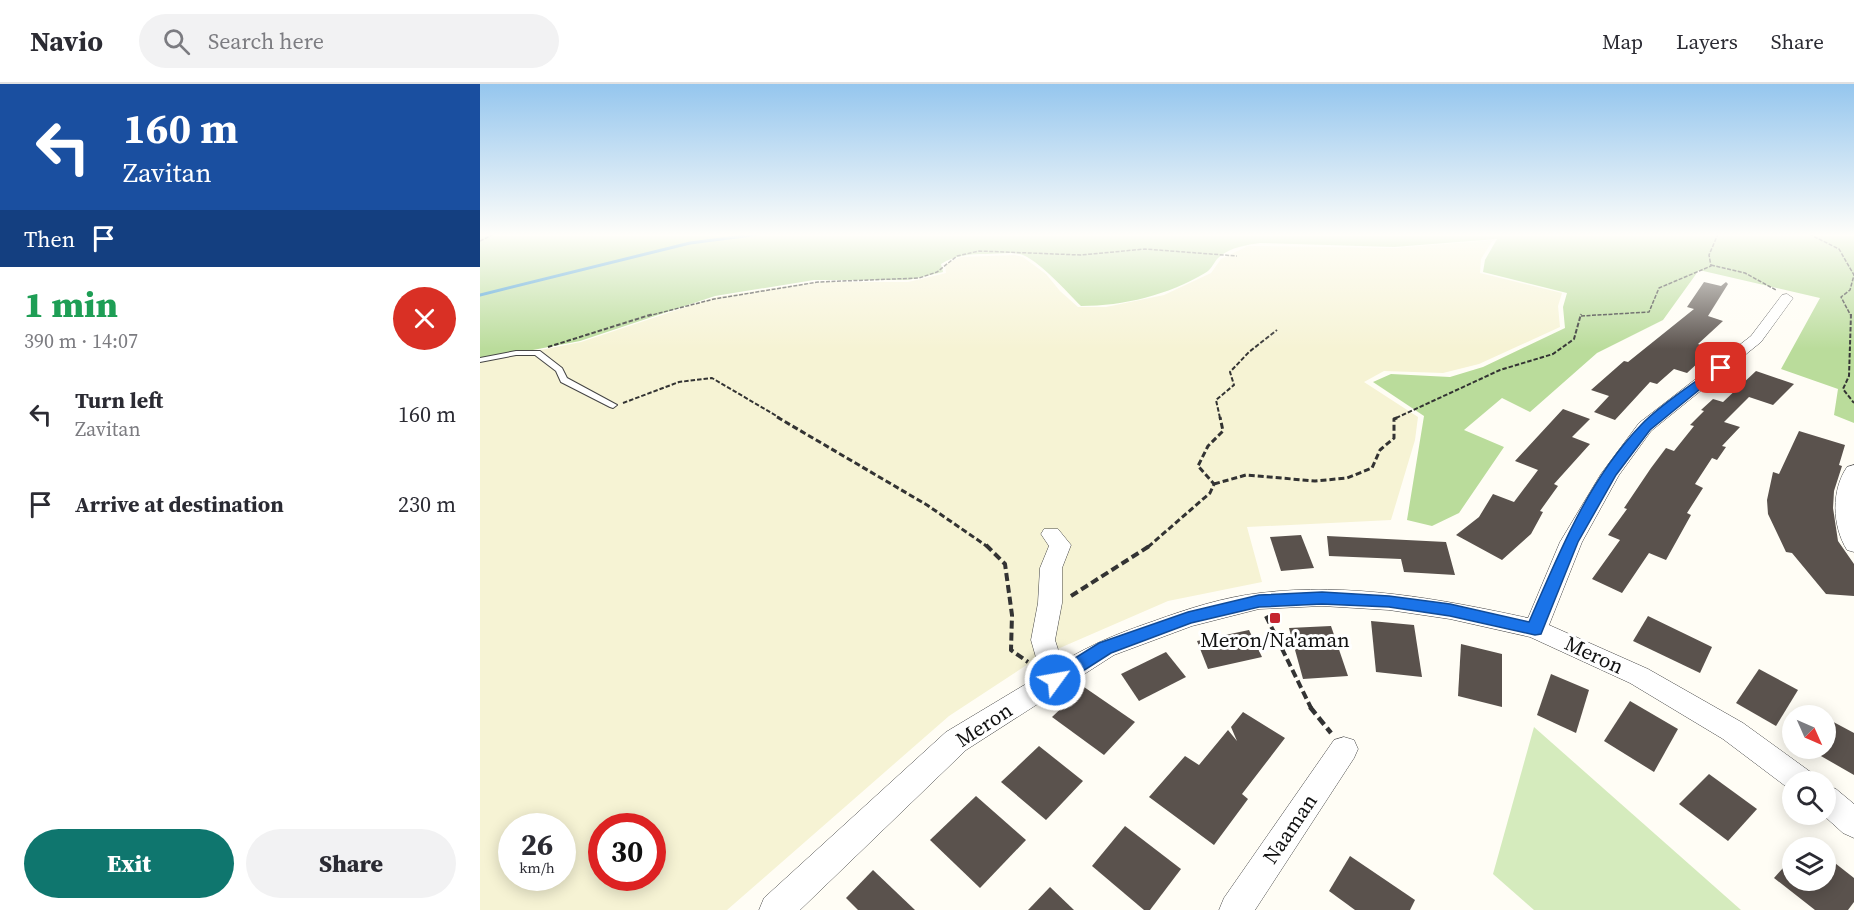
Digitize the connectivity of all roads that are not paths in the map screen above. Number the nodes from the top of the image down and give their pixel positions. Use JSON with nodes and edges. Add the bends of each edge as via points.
{"nodes":[{"id":1,"x":1787,"y":298,"type":"road end"},
{"id":2,"x":480,"y":360,"type":"edge"},
{"id":3,"x":613,"y":405,"type":"road end"},
{"id":4,"x":1854,"y":471,"type":"edge"},
{"id":5,"x":1051,"y":534,"type":"dead end"},
{"id":6,"x":1854,"y":545,"type":"edge"},
{"id":7,"x":1535,"y":629,"type":"junction"},
{"id":8,"x":1055,"y":680,"type":"junction"},
{"id":9,"x":1344,"y":749,"type":"road end"},
{"id":10,"x":1787,"y":771,"type":"edge"},
{"id":11,"x":1836,"y":808,"type":"edge"},
{"id":12,"x":1854,"y":823,"type":"edge"},
{"id":13,"x":777,"y":910,"type":"edge"},
{"id":14,"x":1236,"y":910,"type":"edge"}],
"edges":[{"from":1,"to":7,"type":"street","via":[[1756,339],[1645,427],[1571,542]]},
{"from":2,"to":3,"type":"lane","via":[[537,353],[559,370],[564,380]]},
{"from":4,"to":6,"type":"street","via":[[1848,482],[1847,536]]},
{"from":5,"to":8,"type":"street","via":[[1060,546],[1051,568],[1043,640]]},
{"from":7,"to":8,"type":"street","name":"Meron","via":[[1450,610],[1389,602],[1322,598],[1259,601],[1188,618],[1105,648]]},
{"from":7,"to":10,"type":"street","name":"Meron","via":[[1639,676],[1733,731]]},
{"from":8,"to":13,"type":"street","name":"Meron","via":[[956,741]]},
{"from":9,"to":14,"type":"street","name":"Naaman"},
{"from":11,"to":12,"type":"street"}]}
